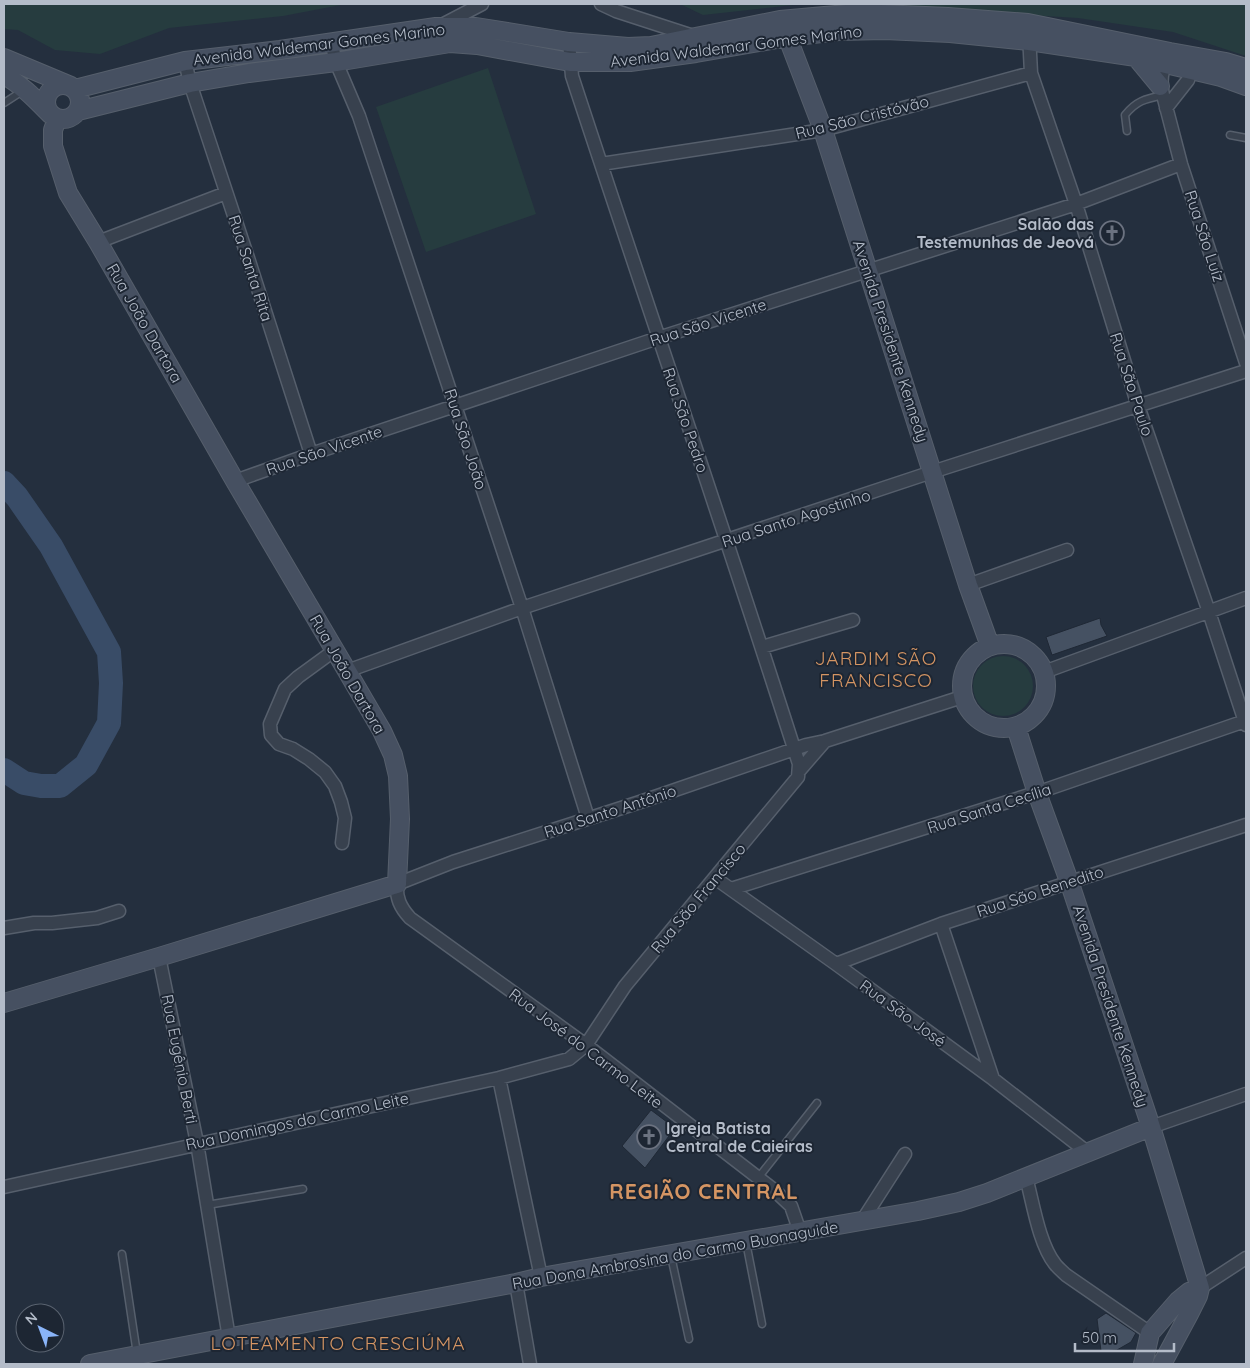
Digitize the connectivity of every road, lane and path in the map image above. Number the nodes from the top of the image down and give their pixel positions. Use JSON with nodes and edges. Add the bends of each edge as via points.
{"nodes":[{"id":1,"x":482,"y":4,"type":"edge"},
{"id":2,"x":601,"y":4,"type":"edge"},
{"id":3,"x":780,"y":20,"type":"junction"},
{"id":4,"x":1028,"y":23,"type":"junction"},
{"id":5,"x":436,"y":27,"type":"junction"},
{"id":6,"x":696,"y":37,"type":"junction"},
{"id":7,"x":788,"y":37,"type":"junction"},
{"id":8,"x":1029,"y":41,"type":"junction"},
{"id":9,"x":331,"y":42,"type":"junction"},
{"id":10,"x":569,"y":42,"type":"junction"},
{"id":11,"x":1136,"y":57,"type":"junction"},
{"id":12,"x":4,"y":58,"type":"edge"},
{"id":13,"x":1167,"y":58,"type":"junction"},
{"id":14,"x":185,"y":62,"type":"junction"},
{"id":15,"x":336,"y":62,"type":"junction"},
{"id":16,"x":570,"y":62,"type":"junction"},
{"id":17,"x":1246,"y":68,"type":"edge"},
{"id":18,"x":1192,"y":69,"type":"junction"},
{"id":19,"x":1031,"y":73,"type":"junction"},
{"id":20,"x":4,"y":75,"type":"edge"},
{"id":21,"x":190,"y":83,"type":"junction"},
{"id":22,"x":1246,"y":86,"type":"edge"},
{"id":23,"x":73,"y":88,"type":"junction"},
{"id":24,"x":25,"y":89,"type":"junction"},
{"id":25,"x":1161,"y":91,"type":"junction"},
{"id":26,"x":4,"y":103,"type":"edge"},
{"id":27,"x":1166,"y":108,"type":"junction"},
{"id":28,"x":78,"y":111,"type":"junction"},
{"id":29,"x":54,"y":117,"type":"junction"},
{"id":30,"x":823,"y":130,"type":"junction"},
{"id":31,"x":1127,"y":131,"type":"dead end"},
{"id":32,"x":1230,"y":135,"type":"dead end"},
{"id":33,"x":1246,"y":138,"type":"edge"},
{"id":34,"x":601,"y":164,"type":"junction"},
{"id":35,"x":1181,"y":164,"type":"junction"},
{"id":36,"x":226,"y":193,"type":"junction"},
{"id":37,"x":1076,"y":204,"type":"junction"},
{"id":38,"x":98,"y":242,"type":"junction"},
{"id":39,"x":868,"y":271,"type":"junction"},
{"id":40,"x":658,"y":338,"type":"junction"},
{"id":41,"x":1246,"y":363,"type":"edge"},
{"id":42,"x":1246,"y":371,"type":"edge"},
{"id":43,"x":455,"y":405,"type":"junction"},
{"id":44,"x":1138,"y":406,"type":"junction"},
{"id":45,"x":311,"y":454,"type":"junction"},
{"id":46,"x":932,"y":472,"type":"junction"},
{"id":47,"x":235,"y":481,"type":"junction"},
{"id":48,"x":727,"y":541,"type":"junction"},
{"id":49,"x":1066,"y":550,"type":"dead end"},
{"id":50,"x":968,"y":585,"type":"junction"},
{"id":51,"x":1246,"y":598,"type":"edge"},
{"id":52,"x":522,"y":608,"type":"junction"},
{"id":53,"x":1209,"y":612,"type":"junction"},
{"id":54,"x":853,"y":620,"type":"dead end"},
{"id":55,"x":990,"y":646,"type":"junction"},
{"id":56,"x":762,"y":647,"type":"junction"},
{"id":57,"x":335,"y":650,"type":"junction"},
{"id":58,"x":348,"y":671,"type":"junction"},
{"id":59,"x":1044,"y":672,"type":"junction"},
{"id":60,"x":962,"y":696,"type":"junction"},
{"id":61,"x":1246,"y":723,"type":"edge"},
{"id":62,"x":1016,"y":727,"type":"junction"},
{"id":63,"x":825,"y":741,"type":"junction"},
{"id":64,"x":795,"y":750,"type":"junction"},
{"id":65,"x":800,"y":770,"type":"junction"},
{"id":66,"x":1037,"y":793,"type":"junction"},
{"id":67,"x":588,"y":818,"type":"junction"},
{"id":68,"x":1246,"y":825,"type":"edge"},
{"id":69,"x":342,"y":843,"type":"dead end"},
{"id":70,"x":715,"y":878,"type":"junction"},
{"id":71,"x":1069,"y":881,"type":"junction"},
{"id":72,"x":397,"y":884,"type":"junction"},
{"id":73,"x":731,"y":889,"type":"junction"},
{"id":74,"x":119,"y":911,"type":"dead end"},
{"id":75,"x":941,"y":924,"type":"junction"},
{"id":76,"x":4,"y":928,"type":"edge"},
{"id":77,"x":159,"y":958,"type":"junction"},
{"id":78,"x":836,"y":964,"type":"junction"},
{"id":79,"x":4,"y":1002,"type":"edge"},
{"id":80,"x":586,"y":1045,"type":"junction"},
{"id":81,"x":499,"y":1078,"type":"junction"},
{"id":82,"x":993,"y":1079,"type":"junction"},
{"id":83,"x":1246,"y":1094,"type":"edge"},
{"id":84,"x":817,"y":1103,"type":"dead end"},
{"id":85,"x":1151,"y":1127,"type":"junction"},
{"id":86,"x":197,"y":1143,"type":"junction"},
{"id":87,"x":1087,"y":1152,"type":"junction"},
{"id":88,"x":905,"y":1154,"type":"dead end"},
{"id":89,"x":1026,"y":1177,"type":"junction"},
{"id":90,"x":758,"y":1178,"type":"junction"},
{"id":91,"x":4,"y":1187,"type":"edge"},
{"id":92,"x":303,"y":1190,"type":"dead end"},
{"id":93,"x":207,"y":1205,"type":"junction"},
{"id":94,"x":862,"y":1221,"type":"junction"},
{"id":95,"x":800,"y":1232,"type":"junction"},
{"id":96,"x":746,"y":1242,"type":"junction"},
{"id":97,"x":122,"y":1254,"type":"dead end"},
{"id":98,"x":670,"y":1255,"type":"junction"},
{"id":99,"x":1246,"y":1258,"type":"edge"},
{"id":100,"x":541,"y":1277,"type":"junction"},
{"id":101,"x":516,"y":1284,"type":"junction"},
{"id":102,"x":1200,"y":1288,"type":"junction"},
{"id":103,"x":762,"y":1324,"type":"dead end"},
{"id":104,"x":1150,"y":1333,"type":"junction"},
{"id":105,"x":229,"y":1338,"type":"junction"},
{"id":106,"x":689,"y":1339,"type":"dead end"},
{"id":107,"x":1174,"y":1340,"type":"junction"},
{"id":108,"x":129,"y":1359,"type":"edge"},
{"id":109,"x":90,"y":1364,"type":"edge"},
{"id":110,"x":530,"y":1364,"type":"edge"},
{"id":111,"x":1143,"y":1364,"type":"edge"},
{"id":112,"x":1162,"y":1364,"type":"edge"}],
"edges":[{"from":1,"to":5,"type":"street"},
{"from":2,"to":6,"type":"street"},
{"from":3,"to":4,"type":"street","name":"Avenida Waldemar Gomes Marino","via":[[858,13]]},
{"from":3,"to":6,"type":"street","name":"Avenida Waldemar Gomes Marino"},
{"from":3,"to":7,"type":"street","name":"Avenida Presidente Kennedy"},
{"from":4,"to":8,"type":"street","name":"Rua São Paulo"},
{"from":4,"to":13,"type":"street","name":"Avenida Waldemar Gomes Marino"},
{"from":5,"to":9,"type":"street","name":"Avenida Waldemar Gomes Marino"},
{"from":5,"to":10,"type":"street","name":"Avenida Waldemar Gomes Marino","via":[[476,27]]},
{"from":6,"to":10,"type":"street","name":"Avenida Waldemar Gomes Marino","via":[[628,48]]},
{"from":7,"to":8,"type":"street","name":"Avenida Waldemar Gomes Marino","via":[[838,30],[885,30],[950,32]]},
{"from":7,"to":16,"type":"street","name":"Avenida Waldemar Gomes Marino","via":[[639,61]]},
{"from":7,"to":30,"type":"street","name":"Avenida Presidente Kennedy"},
{"from":8,"to":11,"type":"street","name":"Avenida Waldemar Gomes Marino"},
{"from":8,"to":19,"type":"street","name":"Rua São Paulo"},
{"from":9,"to":14,"type":"street","name":"Avenida Waldemar Gomes Marino"},
{"from":9,"to":15,"type":"street","name":"Rua São João"},
{"from":10,"to":16,"type":"street","name":"Rua São Pedro"},
{"from":11,"to":13,"type":"street","name":"Avenida Waldemar Gomes Marino"},
{"from":11,"to":25,"type":"street"},
{"from":12,"to":23,"type":"street"},
{"from":13,"to":18,"type":"street","name":"Avenida Waldemar Gomes Marino"},
{"from":13,"to":25,"type":"street"},
{"from":14,"to":21,"type":"street","name":"Rua Santa Rita"},
{"from":14,"to":23,"type":"street","name":"Avenida Waldemar Gomes Marino"},
{"from":15,"to":16,"type":"street","name":"Avenida Waldemar Gomes Marino","via":[[450,43]]},
{"from":15,"to":21,"type":"street","name":"Avenida Waldemar Gomes Marino"},
{"from":15,"to":43,"type":"street","name":"Rua São João","via":[[359,116]]},
{"from":16,"to":34,"type":"street","name":"Rua São Pedro"},
{"from":17,"to":18,"type":"street","name":"Avenida Waldemar Gomes Marino","via":[[1226,62]]},
{"from":18,"to":22,"type":"street","name":"Avenida Waldemar Gomes Marino"},
{"from":18,"to":27,"type":"street"},
{"from":19,"to":30,"type":"street","name":"Rua São Cristóvão"},
{"from":19,"to":37,"type":"street","name":"Rua São Paulo"},
{"from":20,"to":24,"type":"street"},
{"from":21,"to":28,"type":"street","name":"Avenida Waldemar Gomes Marino"},
{"from":21,"to":36,"type":"street","name":"Rua Santa Rita"},
{"from":23,"to":28,"type":"street","via":[[80,100]]},
{"from":23,"to":29,"type":"street","via":[[61,85],[48,92],[46,107]]},
{"from":24,"to":26,"type":"lane"},
{"from":24,"to":29,"type":"street"},
{"from":25,"to":27,"type":"street","name":"Rua São Luíz"},
{"from":25,"to":31,"type":"lane","via":[[1131,107],[1125,115]]},
{"from":27,"to":35,"type":"street","name":"Rua São Luíz"},
{"from":28,"to":29,"type":"street","via":[[69,119]]},
{"from":29,"to":38,"type":"street","name":"Rua João Dartora","via":[[53,146],[68,192]]},
{"from":30,"to":34,"type":"street","name":"Rua São Cristóvão"},
{"from":30,"to":39,"type":"street","name":"Avenida Presidente Kennedy"},
{"from":32,"to":33,"type":"lane"},
{"from":34,"to":40,"type":"street","name":"Rua São Pedro"},
{"from":35,"to":37,"type":"street","name":"Rua São Vicente"},
{"from":35,"to":41,"type":"street","name":"Rua São Luíz"},
{"from":36,"to":38,"type":"street"},
{"from":36,"to":45,"type":"street","name":"Rua Santa Rita"},
{"from":37,"to":39,"type":"street","name":"Rua São Vicente"},
{"from":37,"to":44,"type":"street","name":"Rua São Paulo"},
{"from":38,"to":47,"type":"street","name":"Rua João Dartora"},
{"from":39,"to":40,"type":"street","name":"Rua São Vicente"},
{"from":39,"to":46,"type":"street","name":"Avenida Presidente Kennedy"},
{"from":40,"to":43,"type":"street","name":"Rua São Vicente"},
{"from":40,"to":48,"type":"street","name":"Rua São Pedro"},
{"from":42,"to":44,"type":"street","name":"Rua Santo Agostinho"},
{"from":43,"to":45,"type":"street","name":"Rua São Vicente"},
{"from":43,"to":52,"type":"street","name":"Rua São João"},
{"from":44,"to":46,"type":"street","name":"Rua Santo Agostinho"},
{"from":44,"to":53,"type":"street","name":"Rua São Paulo"},
{"from":45,"to":47,"type":"street","name":"Rua São Vicente"},
{"from":46,"to":48,"type":"street","name":"Rua Santo Agostinho"},
{"from":46,"to":50,"type":"street","name":"Avenida Presidente Kennedy"},
{"from":47,"to":57,"type":"street","name":"Rua João Dartora"},
{"from":48,"to":52,"type":"street","name":"Rua Santo Agostinho"},
{"from":48,"to":56,"type":"street","name":"Rua São Pedro"},
{"from":49,"to":50,"type":"street"},
{"from":50,"to":55,"type":"street","name":"Avenida Presidente Kennedy"},
{"from":51,"to":53,"type":"street"},
{"from":52,"to":58,"type":"street","name":"Rua Santo Agostinho"},
{"from":52,"to":67,"type":"street","name":"Rua São João"},
{"from":53,"to":59,"type":"street"},
{"from":53,"to":61,"type":"street","name":"Rua São Paulo"},
{"from":54,"to":56,"type":"street"},
{"from":55,"to":59,"type":"street","via":[[1007,644],[1019,647],[1038,661]]},
{"from":55,"to":60,"type":"street","via":[[972,658],[964,670]]},
{"from":56,"to":64,"type":"street","name":"Rua São Pedro"},
{"from":57,"to":58,"type":"street","name":"Rua João Dartora"},
{"from":57,"to":69,"type":"street","via":[[285,689],[270,724],[271,735],[279,744],[309,759],[336,786],[345,818]]},
{"from":58,"to":72,"type":"street","name":"Rua João Dartora","via":[[382,731],[398,776]]},
{"from":59,"to":62,"type":"street","via":[[1044,700],[1038,712],[1028,722]]},
{"from":60,"to":62,"type":"street","via":[[967,709],[988,726],[1001,729]]},
{"from":60,"to":63,"type":"street","name":"Rua Santo Antônio"},
{"from":61,"to":66,"type":"street","name":"Rua Santa Cecília"},
{"from":62,"to":66,"type":"street","name":"Avenida Presidente Kennedy"},
{"from":63,"to":64,"type":"street","name":"Rua Santo Antônio"},
{"from":63,"to":65,"type":"street"},
{"from":64,"to":65,"type":"street"},
{"from":64,"to":67,"type":"street","name":"Rua Santo Antônio"},
{"from":65,"to":70,"type":"street","name":"Rua São Francisco","via":[[798,777]]},
{"from":66,"to":71,"type":"street","name":"Avenida Presidente Kennedy"},
{"from":66,"to":73,"type":"street","name":"Rua Santa Cecília"},
{"from":67,"to":72,"type":"street","name":"Rua Santo Antônio","via":[[453,862]]},
{"from":68,"to":71,"type":"street","name":"Rua São Benedito"},
{"from":70,"to":73,"type":"street","name":"Rua São José"},
{"from":70,"to":80,"type":"street","name":"Rua São Francisco","via":[[625,986]]},
{"from":71,"to":75,"type":"street","name":"Rua São Benedito"},
{"from":71,"to":85,"type":"street","name":"Avenida Presidente Kennedy"},
{"from":72,"to":77,"type":"street"},
{"from":72,"to":80,"type":"street","name":"Rua José do Carmo Leite","via":[[399,902],[410,918]]},
{"from":73,"to":78,"type":"street","name":"Rua São José"},
{"from":74,"to":76,"type":"street","via":[[97,918]]},
{"from":75,"to":78,"type":"street","name":"Rua São Benedito"},
{"from":75,"to":82,"type":"street"},
{"from":77,"to":79,"type":"street"},
{"from":77,"to":86,"type":"street","name":"Rua Eugênio Berti"},
{"from":78,"to":82,"type":"street","name":"Rua São José"},
{"from":80,"to":81,"type":"street","name":"Rua Domingos do Carmo Leite","via":[[569,1060]]},
{"from":80,"to":90,"type":"street","name":"Rua José do Carmo Leite"},
{"from":81,"to":86,"type":"street","name":"Rua Domingos do Carmo Leite"},
{"from":81,"to":100,"type":"street"},
{"from":82,"to":87,"type":"street","name":"Rua São José"},
{"from":83,"to":85,"type":"street","name":"Rua Dona Ambrosina do Carmo Buonaguide"},
{"from":84,"to":90,"type":"lane"},
{"from":85,"to":87,"type":"street","name":"Rua Dona Ambrosina do Carmo Buonaguide"},
{"from":85,"to":102,"type":"street","name":"Avenida Presidente Kennedy"},
{"from":86,"to":91,"type":"street","name":"Rua Domingos do Carmo Leite"},
{"from":86,"to":93,"type":"street","name":"Rua Eugênio Berti"},
{"from":87,"to":89,"type":"street","name":"Rua Dona Ambrosina do Carmo Buonaguide"},
{"from":88,"to":94,"type":"street"},
{"from":89,"to":94,"type":"street","name":"Rua Dona Ambrosina do Carmo Buonaguide","via":[[959,1202]]},
{"from":89,"to":104,"type":"street","via":[[1042,1237],[1055,1264]]},
{"from":90,"to":95,"type":"street","name":"Rua José do Carmo Leite","via":[[791,1206]]},
{"from":92,"to":93,"type":"lane"},
{"from":93,"to":105,"type":"street","name":"Rua Eugênio Berti"},
{"from":94,"to":95,"type":"street","name":"Rua Dona Ambrosina do Carmo Buonaguide"},
{"from":95,"to":96,"type":"street","name":"Rua Dona Ambrosina do Carmo Buonaguide"},
{"from":96,"to":98,"type":"street","name":"Rua Dona Ambrosina do Carmo Buonaguide"},
{"from":96,"to":103,"type":"lane"},
{"from":97,"to":108,"type":"lane"},
{"from":98,"to":100,"type":"street","name":"Rua Dona Ambrosina do Carmo Buonaguide"},
{"from":98,"to":106,"type":"lane"},
{"from":99,"to":102,"type":"street"},
{"from":100,"to":101,"type":"street","name":"Rua Dona Ambrosina do Carmo Buonaguide"},
{"from":101,"to":105,"type":"street","name":"Rua Dona Ambrosina do Carmo Buonaguide"},
{"from":101,"to":110,"type":"street"},
{"from":102,"to":104,"type":"street","via":[[1178,1301]]},
{"from":102,"to":107,"type":"street"},
{"from":104,"to":107,"type":"street"},
{"from":104,"to":111,"type":"street"},
{"from":105,"to":108,"type":"street","name":"Rua Dona Ambrosina do Carmo Buonaguide"},
{"from":107,"to":112,"type":"street"},
{"from":108,"to":109,"type":"street","name":"Rua Dona Ambrosina do Carmo Buonaguide"}]}
